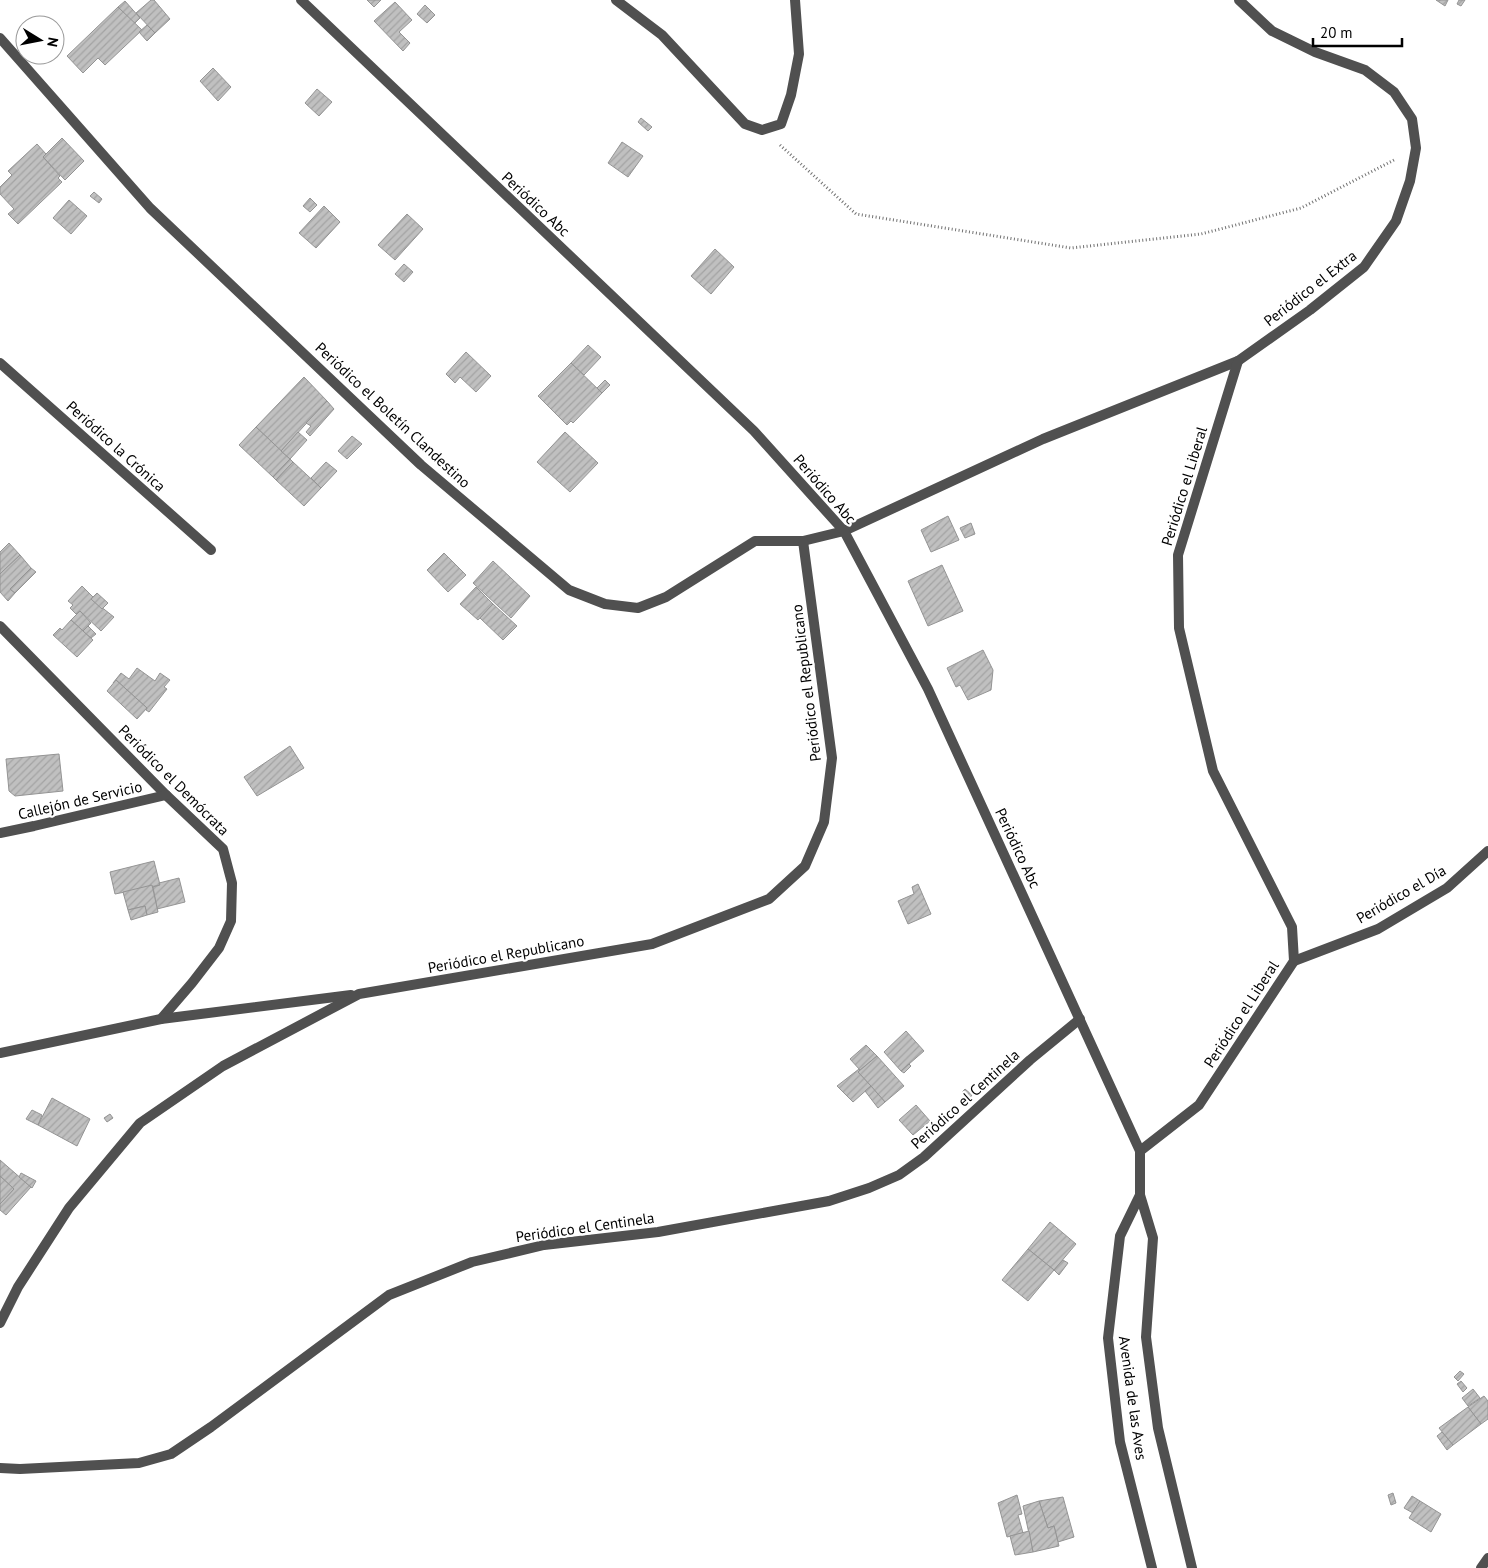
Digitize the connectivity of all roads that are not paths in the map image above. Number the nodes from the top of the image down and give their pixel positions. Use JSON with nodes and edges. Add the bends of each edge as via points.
{"nodes":[{"id":1,"x":301,"y":0,"type":"edge"},
{"id":2,"x":616,"y":0,"type":"edge"},
{"id":3,"x":795,"y":0,"type":"edge"},
{"id":4,"x":1239,"y":0,"type":"edge"},
{"id":5,"x":0,"y":38,"type":"edge"},
{"id":6,"x":1238,"y":361,"type":"junction"},
{"id":7,"x":0,"y":363,"type":"edge"},
{"id":8,"x":844,"y":531,"type":"junction"},
{"id":9,"x":803,"y":541,"type":"junction"},
{"id":10,"x":211,"y":550,"type":"dead end"},
{"id":11,"x":0,"y":626,"type":"edge"},
{"id":12,"x":166,"y":795,"type":"junction"},
{"id":13,"x":0,"y":833,"type":"edge"},
{"id":14,"x":1488,"y":851,"type":"edge"},
{"id":15,"x":1294,"y":961,"type":"junction"},
{"id":16,"x":359,"y":994,"type":"junction"},
{"id":17,"x":162,"y":1019,"type":"junction"},
{"id":18,"x":1080,"y":1019,"type":"junction"},
{"id":19,"x":0,"y":1054,"type":"edge"},
{"id":20,"x":1140,"y":1151,"type":"junction"},
{"id":21,"x":1140,"y":1195,"type":"junction"},
{"id":22,"x":0,"y":1323,"type":"edge"},
{"id":23,"x":0,"y":1468,"type":"edge"},
{"id":24,"x":1488,"y":1558,"type":"edge"},
{"id":25,"x":1152,"y":1568,"type":"edge"},
{"id":26,"x":1192,"y":1568,"type":"edge"},
{"id":27,"x":1481,"y":1568,"type":"edge"}],
"edges":[{"from":1,"to":8,"type":"street","name":"Periódico Abc","via":[[754,431]]},
{"from":2,"to":3,"type":"street","via":[[662,35],[744,124],[762,130],[781,124],[791,95],[799,54]]},
{"from":4,"to":6,"type":"street","name":"Periódico el Extra","via":[[1272,31],[1315,52],[1365,70],[1394,92],[1412,119],[1416,148],[1410,181],[1396,221],[1364,267]]},
{"from":5,"to":9,"type":"street","name":"Periódico el Boletín Clandestino","via":[[150,208],[421,465],[570,590],[605,604],[638,608],[666,597],[755,540]]},
{"from":6,"to":8,"type":"street","via":[[1043,439]]},
{"from":6,"to":15,"type":"street","name":"Periódico el Liberal","via":[[1178,555],[1179,628],[1213,771],[1292,927]]},
{"from":7,"to":10,"type":"street","name":"Periódico la Crónica"},
{"from":8,"to":9,"type":"street","name":"Periódico el Boletín Clandestino"},
{"from":8,"to":18,"type":"street","name":"Periódico Abc","via":[[928,690]]},
{"from":9,"to":16,"type":"street","name":"Periódico el Republicano","via":[[832,758],[824,822],[805,866],[770,899],[652,944]]},
{"from":11,"to":12,"type":"street","name":"Periódico el Demócrata"},
{"from":12,"to":13,"type":"street","name":"Callejón de Servicio"},
{"from":12,"to":17,"type":"street","name":"Periódico el Demócrata","via":[[223,849],[232,883],[232,902],[231,921],[219,948]]},
{"from":14,"to":15,"type":"street","name":"Periódico el Día","via":[[1447,888],[1378,929]]},
{"from":15,"to":20,"type":"street","name":"Periódico el Liberal","via":[[1199,1105]]},
{"from":16,"to":17,"type":"street"},
{"from":16,"to":22,"type":"street","name":"Periódico el Republicano","via":[[223,1066],[140,1123],[69,1208],[18,1287]]},
{"from":17,"to":19,"type":"street"},
{"from":18,"to":20,"type":"street","name":"Periódico Abc"},
{"from":18,"to":23,"type":"street","name":"Periódico el Centinela","via":[[924,1157],[870,1188],[829,1202],[658,1232],[544,1245],[472,1262],[388,1295],[171,1454],[140,1463]]},
{"from":20,"to":21,"type":"street","name":"Periódico Abc"},
{"from":21,"to":25,"type":"street","name":"Avenida de las Aves","via":[[1120,1236],[1108,1338],[1120,1442]]},
{"from":21,"to":26,"type":"street","name":"Avenida de las Aves","via":[[1153,1238],[1146,1337],[1158,1428]]},
{"from":24,"to":27,"type":"street"}]}
